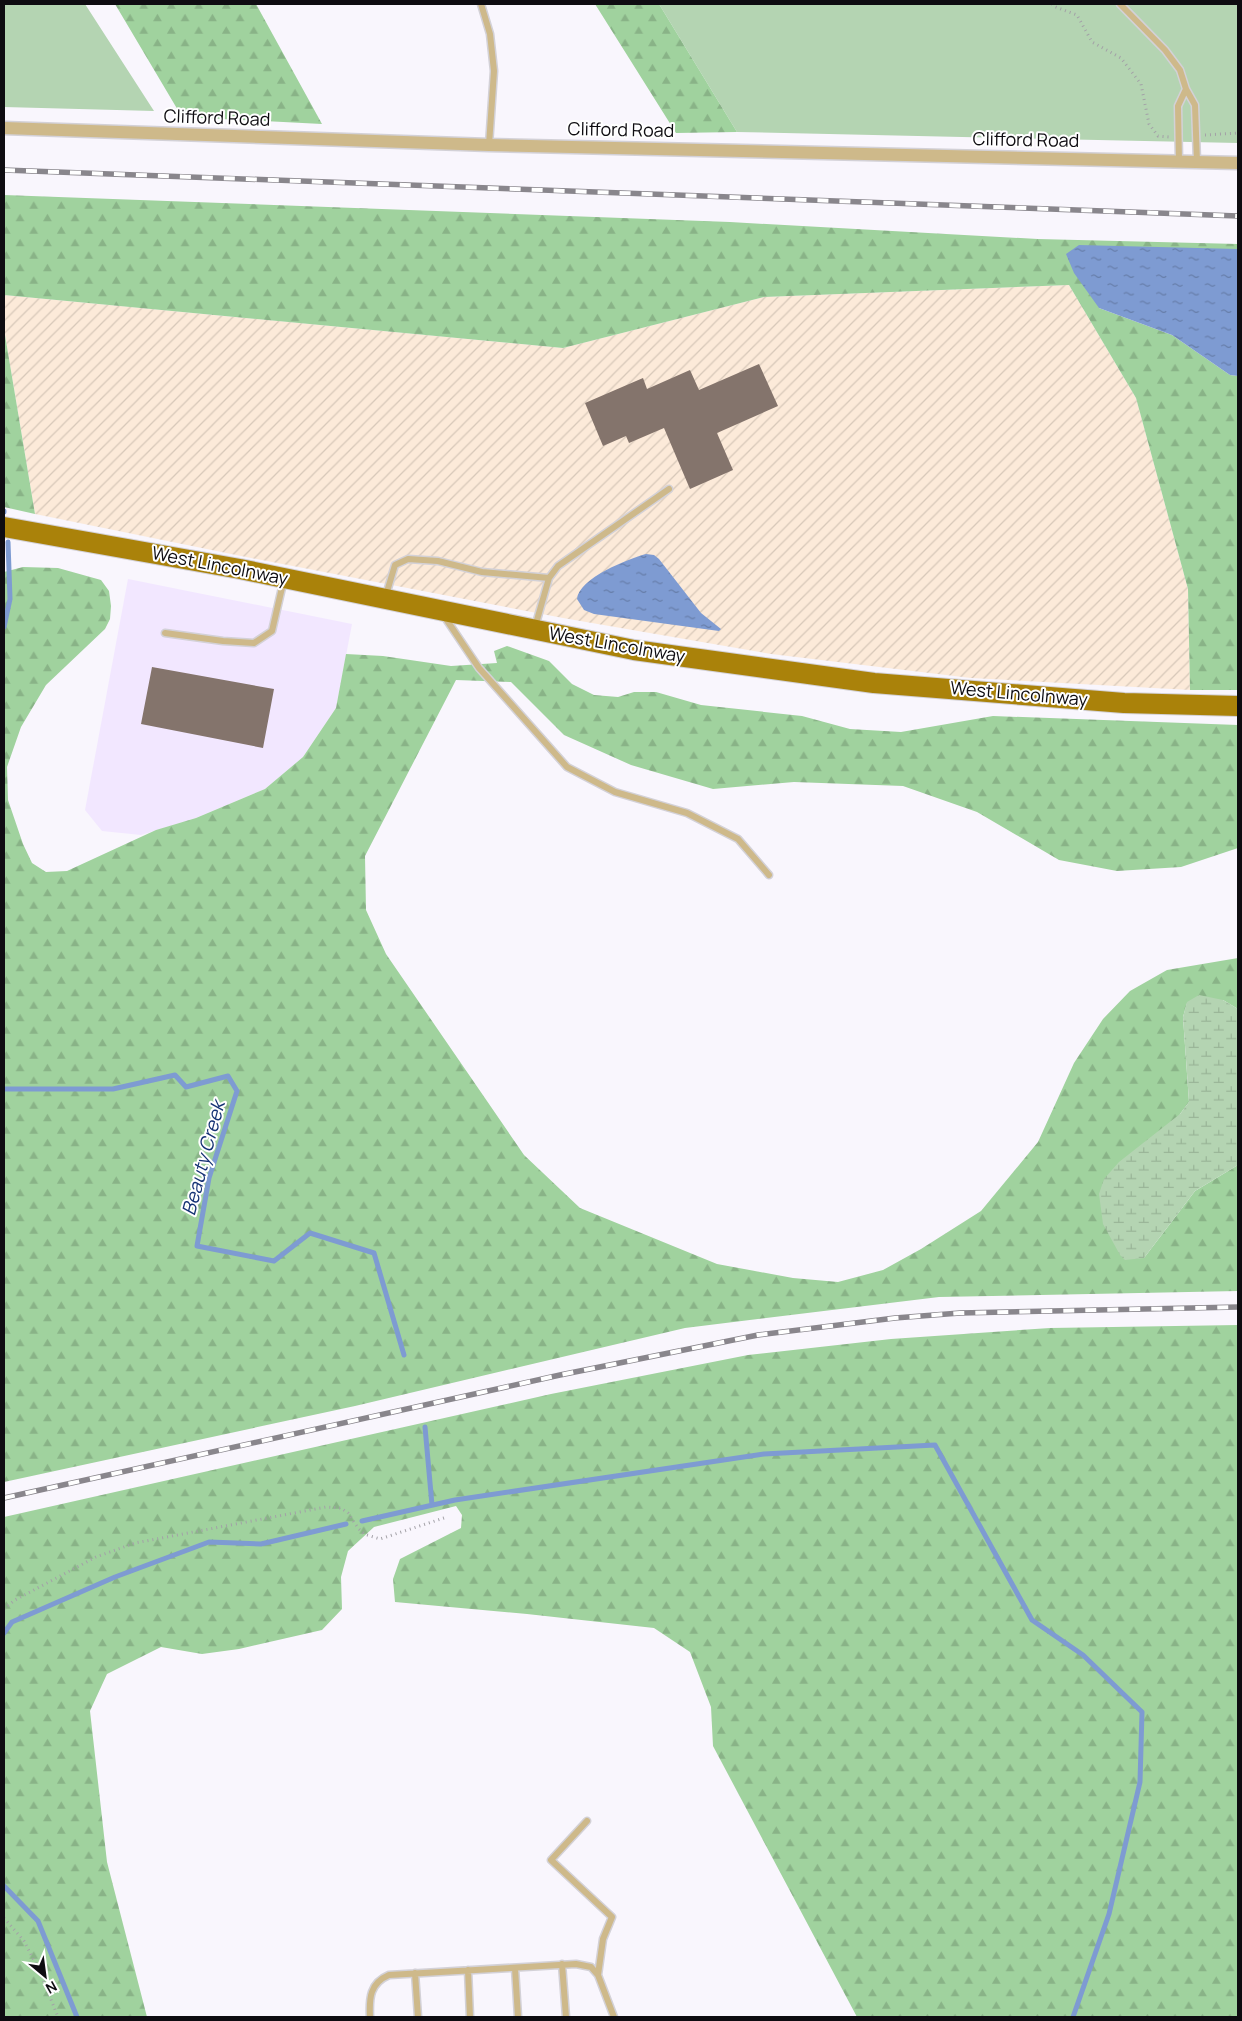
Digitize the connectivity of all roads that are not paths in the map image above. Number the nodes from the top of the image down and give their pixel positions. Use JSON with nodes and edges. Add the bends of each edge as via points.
{"nodes":[{"id":1,"x":481,"y":4,"type":"edge"},
{"id":2,"x":1120,"y":4,"type":"edge"},
{"id":3,"x":1186,"y":90,"type":"junction"},
{"id":4,"x":4,"y":128,"type":"edge"},
{"id":5,"x":489,"y":145,"type":"junction"},
{"id":6,"x":1179,"y":161,"type":"junction"},
{"id":7,"x":1197,"y":162,"type":"junction"},
{"id":8,"x":1238,"y":164,"type":"edge"},
{"id":9,"x":669,"y":489,"type":"dead end"},
{"id":10,"x":4,"y":527,"type":"edge"},
{"id":11,"x":284,"y":578,"type":"junction"},
{"id":12,"x":549,"y":578,"type":"junction"},
{"id":13,"x":385,"y":599,"type":"junction"},
{"id":14,"x":441,"y":610,"type":"junction"},
{"id":15,"x":534,"y":630,"type":"junction"},
{"id":16,"x":165,"y":633,"type":"dead end"},
{"id":17,"x":1238,"y":706,"type":"edge"},
{"id":18,"x":769,"y":875,"type":"dead end"},
{"id":19,"x":587,"y":1821,"type":"dead end"},
{"id":20,"x":562,"y":1964,"type":"junction"},
{"id":21,"x":515,"y":1968,"type":"junction"},
{"id":22,"x":468,"y":1970,"type":"junction"},
{"id":23,"x":415,"y":1973,"type":"junction"},
{"id":24,"x":598,"y":1975,"type":"junction"},
{"id":25,"x":370,"y":2017,"type":"edge"},
{"id":26,"x":418,"y":2017,"type":"edge"},
{"id":27,"x":470,"y":2017,"type":"edge"},
{"id":28,"x":518,"y":2017,"type":"edge"},
{"id":29,"x":566,"y":2017,"type":"edge"},
{"id":30,"x":614,"y":2017,"type":"edge"}],
"edges":[{"from":1,"to":5,"type":"lane","via":[[490,34],[494,71]]},
{"from":2,"to":3,"type":"lane","via":[[1174,60]]},
{"from":3,"to":6,"type":"lane","via":[[1178,106]]},
{"from":3,"to":7,"type":"lane","via":[[1195,105]]},
{"from":4,"to":5,"type":"street","name":"Clifford Road"},
{"from":5,"to":6,"type":"street","name":"Clifford Road"},
{"from":6,"to":7,"type":"street","name":"Clifford Road"},
{"from":7,"to":8,"type":"street","name":"Clifford Road"},
{"from":9,"to":12,"type":"lane","via":[[558,566]]},
{"from":10,"to":11,"type":"main road","name":"West Lincolnway"},
{"from":11,"to":13,"type":"main road","name":"West Lincolnway"},
{"from":11,"to":16,"type":"lane","via":[[272,631],[254,643]]},
{"from":12,"to":13,"type":"lane","via":[[482,572],[438,561],[408,559],[395,565]]},
{"from":12,"to":15,"type":"lane"},
{"from":13,"to":14,"type":"main road","name":"West Lincolnway"},
{"from":14,"to":15,"type":"main road","name":"West Lincolnway"},
{"from":14,"to":18,"type":"lane","via":[[479,668],[567,767],[614,792],[687,813],[738,839]]},
{"from":15,"to":17,"type":"main road","name":"West Lincolnway","via":[[634,650],[874,683],[1124,703]]},
{"from":19,"to":24,"type":"lane","via":[[550,1860],[612,1917],[603,1939]]},
{"from":20,"to":21,"type":"lane"},
{"from":20,"to":24,"type":"lane","via":[[584,1964]]},
{"from":20,"to":29,"type":"lane"},
{"from":21,"to":22,"type":"lane"},
{"from":21,"to":28,"type":"lane"},
{"from":22,"to":23,"type":"lane"},
{"from":22,"to":27,"type":"lane"},
{"from":23,"to":25,"type":"lane","via":[[381,1978],[371,1993]]},
{"from":23,"to":26,"type":"lane"},
{"from":24,"to":30,"type":"lane"}]}
